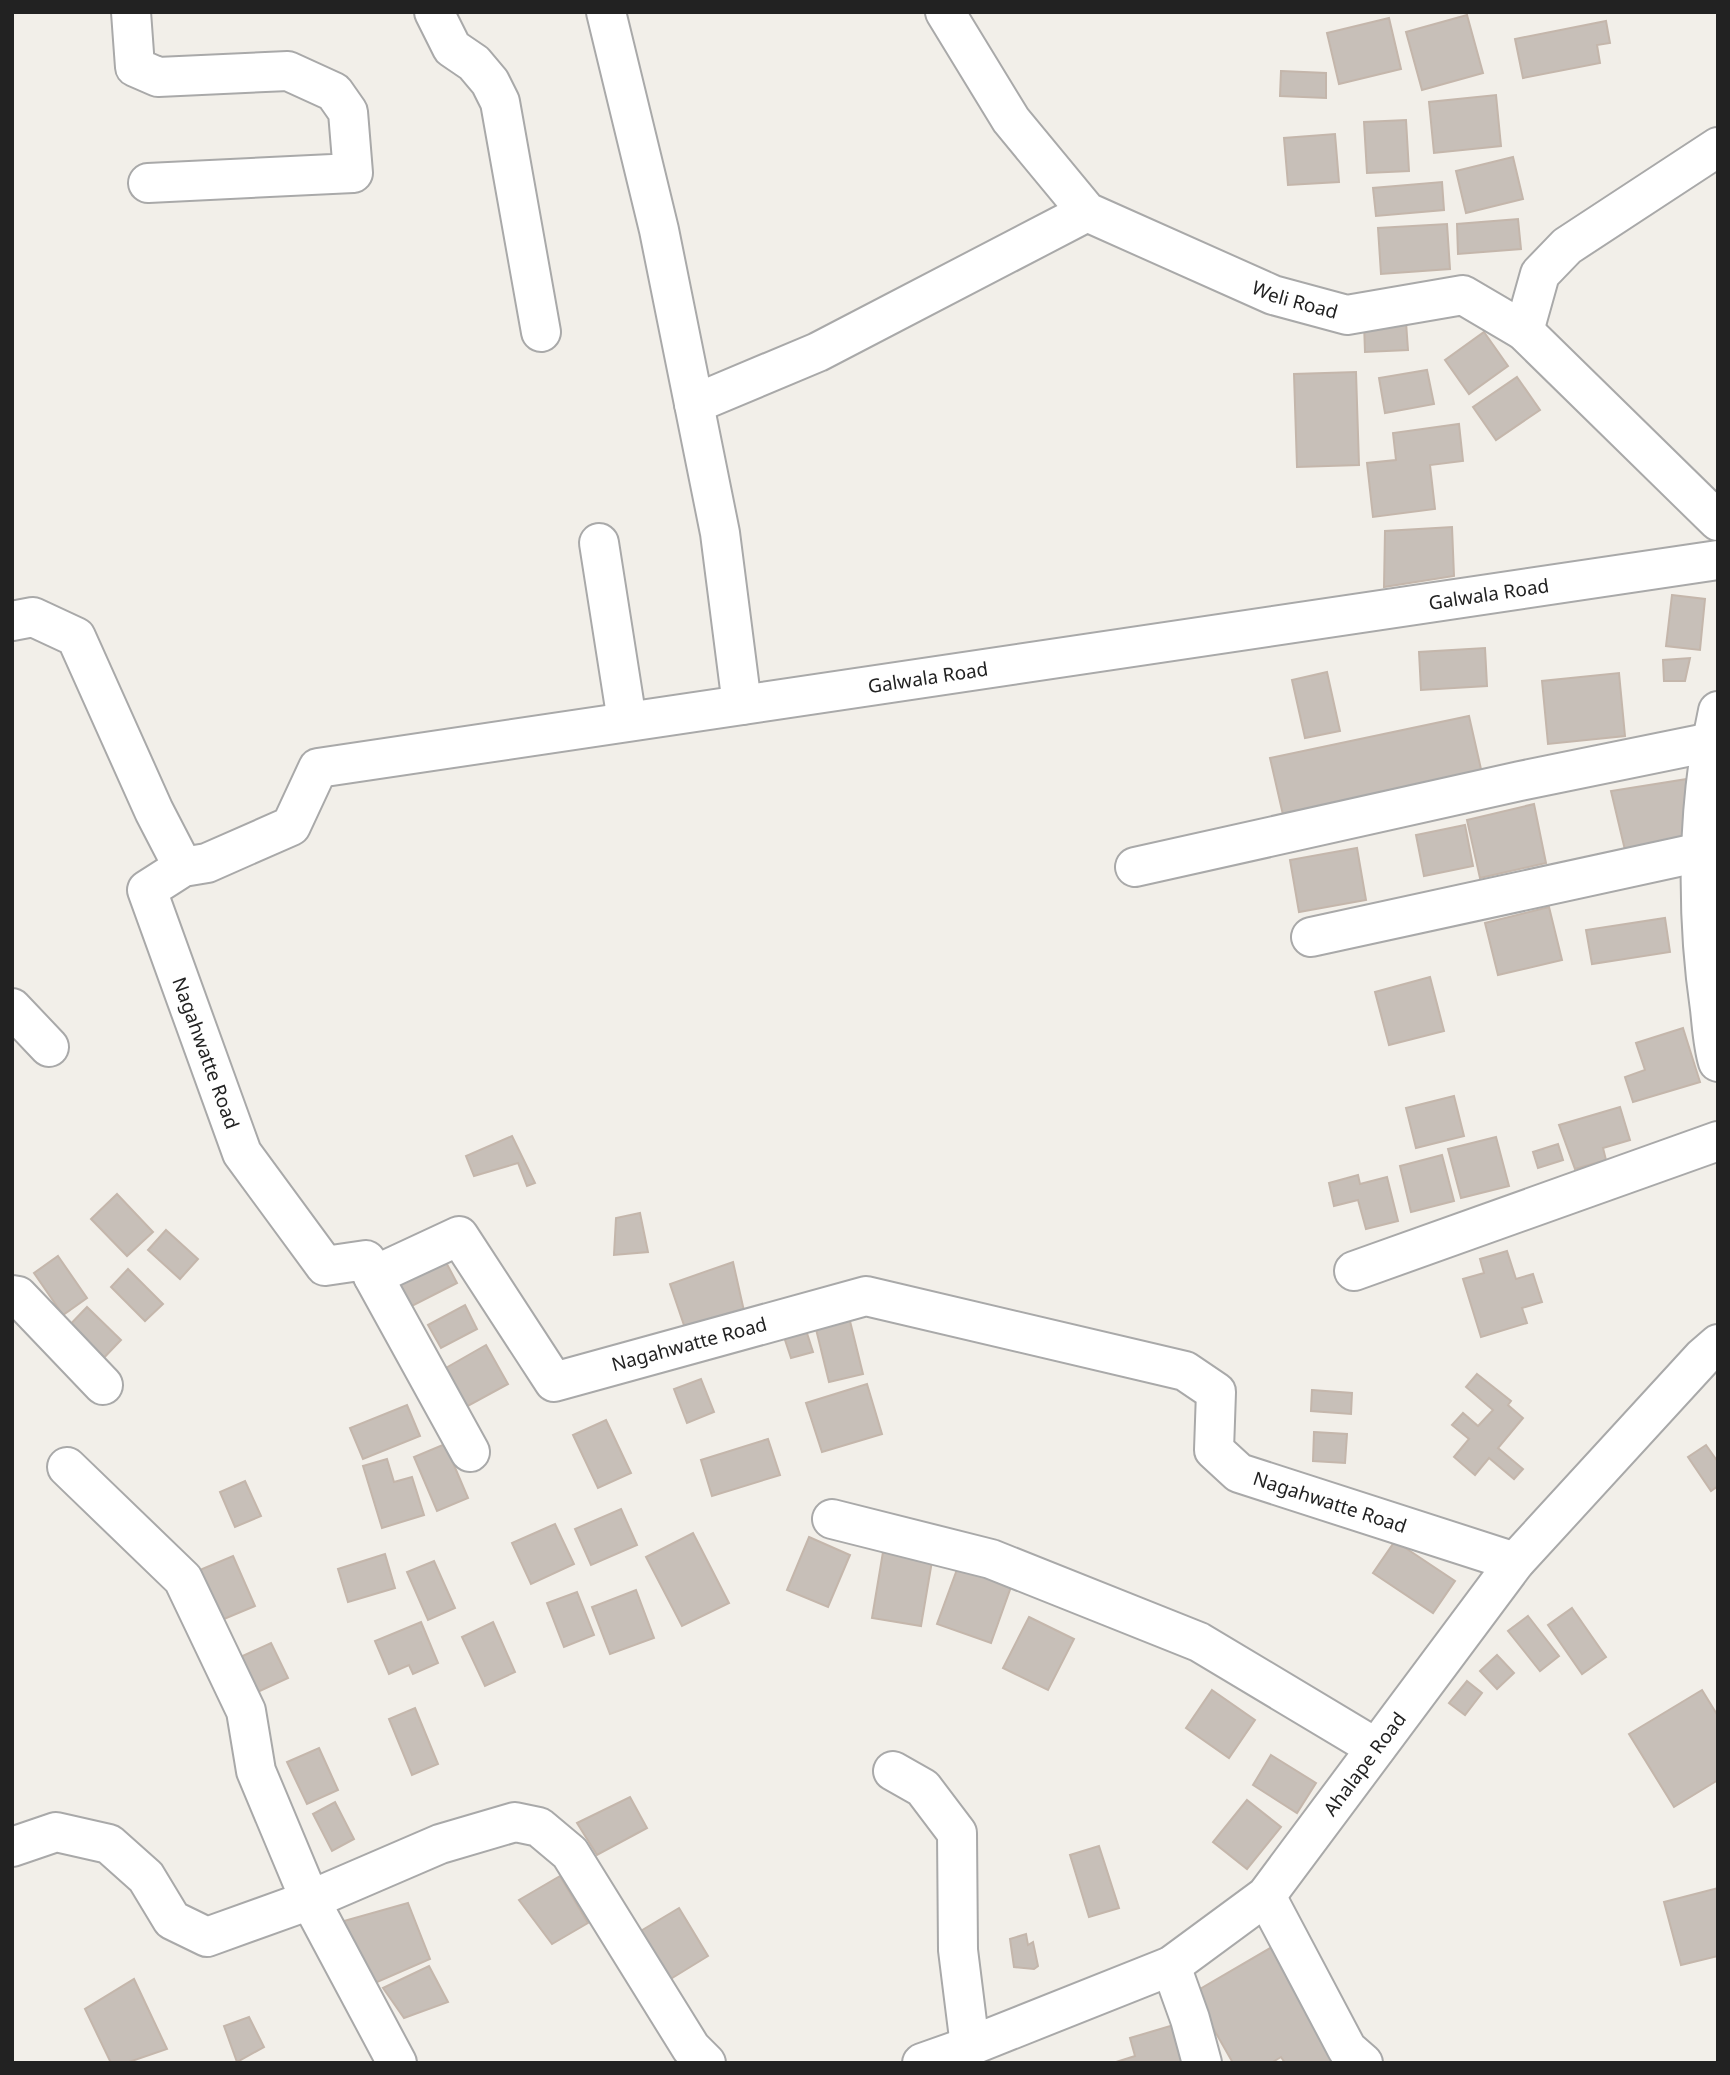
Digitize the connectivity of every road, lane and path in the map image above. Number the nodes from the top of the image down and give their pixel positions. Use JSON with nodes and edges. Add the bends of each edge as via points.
{"nodes":[{"id":1,"x":131,"y":12,"type":"edge"},
{"id":2,"x":434,"y":12,"type":"edge"},
{"id":3,"x":606,"y":12,"type":"edge"},
{"id":4,"x":944,"y":12,"type":"edge"},
{"id":5,"x":1718,"y":147,"type":"edge"},
{"id":6,"x":148,"y":183,"type":"dead end"},
{"id":7,"x":1087,"y":212,"type":"junction"},
{"id":8,"x":1524,"y":331,"type":"junction"},
{"id":9,"x":541,"y":332,"type":"dead end"},
{"id":10,"x":694,"y":404,"type":"junction"},
{"id":11,"x":1718,"y":521,"type":"edge"},
{"id":12,"x":599,"y":543,"type":"dead end"},
{"id":13,"x":1718,"y":560,"type":"edge"},
{"id":14,"x":12,"y":621,"type":"edge"},
{"id":15,"x":742,"y":705,"type":"junction"},
{"id":16,"x":627,"y":721,"type":"junction"},
{"id":17,"x":1714,"y":726,"type":"edge"},
{"id":18,"x":1701,"y":852,"type":"junction"},
{"id":19,"x":183,"y":867,"type":"junction"},
{"id":20,"x":1135,"y":867,"type":"dead end"},
{"id":21,"x":1311,"y":937,"type":"dead end"},
{"id":22,"x":12,"y":1008,"type":"edge"},
{"id":23,"x":49,"y":1047,"type":"dead end"},
{"id":24,"x":1718,"y":1062,"type":"edge"},
{"id":25,"x":1718,"y":1141,"type":"edge"},
{"id":26,"x":1354,"y":1271,"type":"dead end"},
{"id":27,"x":373,"y":1276,"type":"junction"},
{"id":28,"x":12,"y":1295,"type":"edge"},
{"id":29,"x":1713,"y":1360,"type":"edge"},
{"id":30,"x":103,"y":1385,"type":"dead end"},
{"id":31,"x":470,"y":1452,"type":"dead end"},
{"id":32,"x":67,"y":1467,"type":"dead end"},
{"id":33,"x":832,"y":1519,"type":"dead end"},
{"id":34,"x":1515,"y":1562,"type":"junction"},
{"id":35,"x":1376,"y":1748,"type":"junction"},
{"id":36,"x":893,"y":1771,"type":"dead end"},
{"id":37,"x":12,"y":1847,"type":"edge"},
{"id":38,"x":1266,"y":1896,"type":"junction"},
{"id":39,"x":310,"y":1900,"type":"junction"},
{"id":40,"x":1171,"y":1966,"type":"junction"},
{"id":41,"x":970,"y":2046,"type":"junction"},
{"id":42,"x":397,"y":2063,"type":"edge"},
{"id":43,"x":706,"y":2063,"type":"edge"},
{"id":44,"x":922,"y":2063,"type":"edge"},
{"id":45,"x":1202,"y":2063,"type":"edge"},
{"id":46,"x":1363,"y":2063,"type":"edge"}],
"edges":[{"from":1,"to":6,"type":"street","via":[[135,66],[158,77],[288,71],[334,92],[348,112],[353,173]]},
{"from":2,"to":9,"type":"street","via":[[452,48],[474,63],[500,102]]},
{"from":3,"to":10,"type":"street","via":[[659,229]]},
{"from":4,"to":7,"type":"street","name":"Weli Road","via":[[1011,120]]},
{"from":5,"to":8,"type":"street","via":[[1567,246],[1540,274]]},
{"from":7,"to":8,"type":"street","name":"Weli Road","via":[[1273,295],[1347,315],[1463,295]]},
{"from":7,"to":10,"type":"street","via":[[818,352]]},
{"from":8,"to":11,"type":"street","name":"Weli Road"},
{"from":10,"to":15,"type":"street","via":[[720,533]]},
{"from":12,"to":16,"type":"street"},
{"from":13,"to":15,"type":"street","name":"Galwala Road"},
{"from":14,"to":19,"type":"street","via":[[33,617],[76,637]]},
{"from":15,"to":16,"type":"street","name":"Galwala Road"},
{"from":16,"to":19,"type":"street","name":"Galwala Road","via":[[318,768],[291,825],[207,863]]},
{"from":17,"to":18,"type":"street"},
{"from":17,"to":20,"type":"street","via":[[1520,781]]},
{"from":18,"to":21,"type":"street"},
{"from":18,"to":24,"type":"street","via":[[1704,970]]},
{"from":19,"to":27,"type":"street","name":"Nagahwatte Road","via":[[147,890],[242,1153],[326,1266],[366,1260]]},
{"from":22,"to":23,"type":"street"},
{"from":25,"to":26,"type":"street"},
{"from":27,"to":31,"type":"street"},
{"from":27,"to":34,"type":"street","name":"Nagahwatte Road","via":[[458,1236],[554,1382],[866,1296],[1185,1371],[1216,1392],[1214,1450],[1239,1473]]},
{"from":28,"to":30,"type":"street","via":[[18,1296]]},
{"from":29,"to":34,"type":"street","name":"Ahalape Road"},
{"from":32,"to":39,"type":"street","via":[[183,1579],[246,1712],[256,1771]]},
{"from":33,"to":35,"type":"street","via":[[990,1559],[1199,1642]]},
{"from":34,"to":35,"type":"street","name":"Ahalape Road"},
{"from":35,"to":38,"type":"street","name":"Ahalape Road"},
{"from":36,"to":41,"type":"street","via":[[923,1788],[957,1833],[958,1950]]},
{"from":37,"to":39,"type":"street","via":[[56,1832],[109,1844],[146,1877],[172,1920],[207,1937]]},
{"from":38,"to":40,"type":"street","name":"Ahalape Road"},
{"from":38,"to":46,"type":"street","via":[[1347,2049]]},
{"from":39,"to":42,"type":"street"},
{"from":39,"to":43,"type":"street","via":[[440,1844],[515,1822],[539,1827],[570,1853],[691,2048]]},
{"from":40,"to":41,"type":"street","name":"Ahalape Road"},
{"from":40,"to":45,"type":"street"},
{"from":41,"to":44,"type":"street","name":"Ahalape Road"}]}
